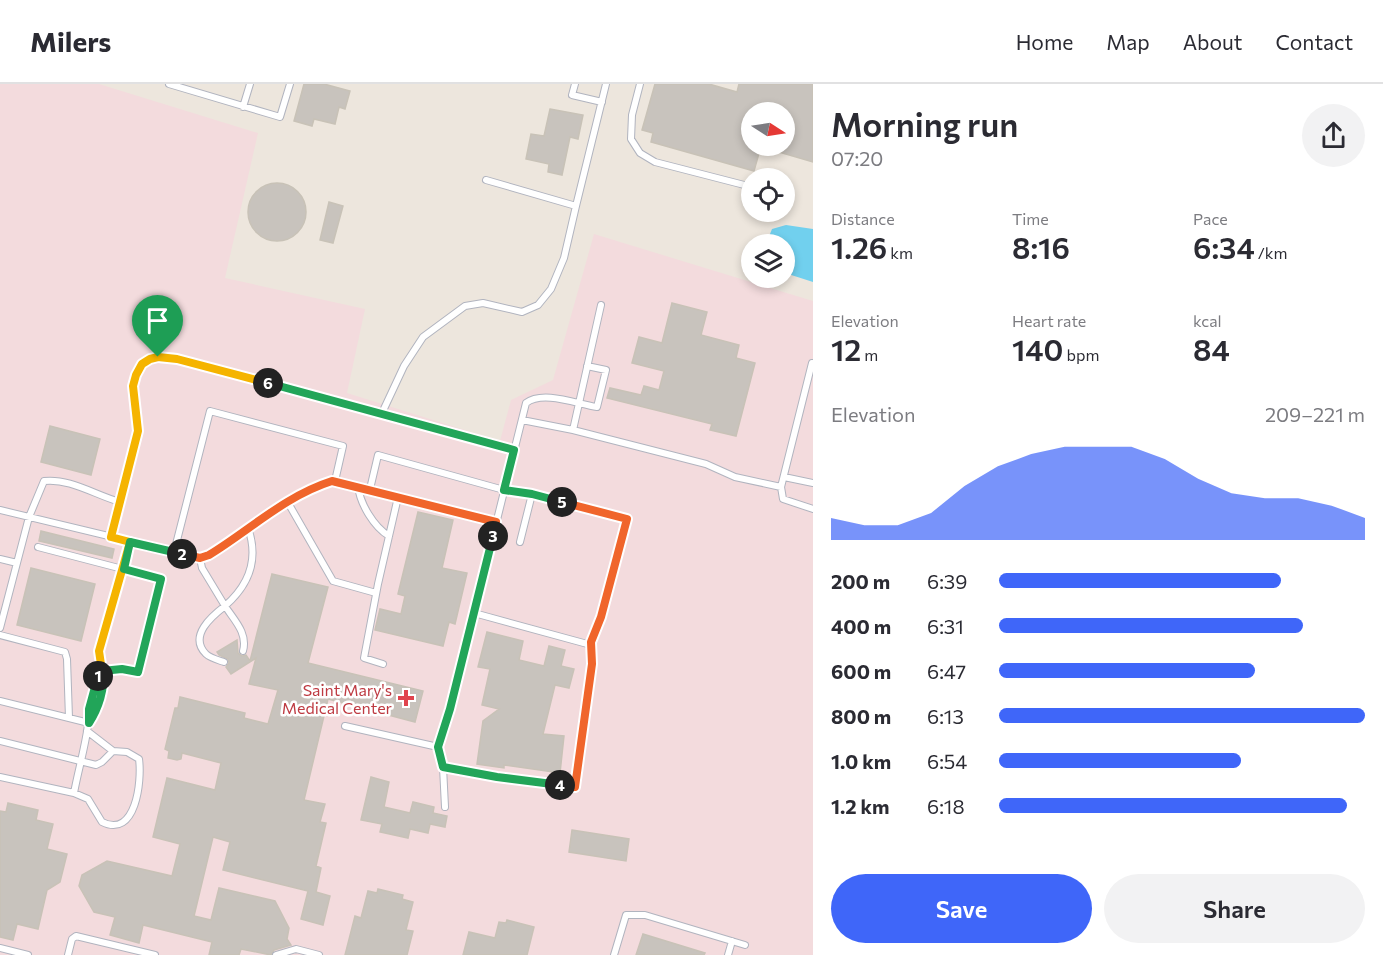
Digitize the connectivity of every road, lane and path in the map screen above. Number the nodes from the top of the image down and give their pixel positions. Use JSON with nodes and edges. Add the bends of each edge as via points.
{"nodes":[{"id":1,"x":169,"y":84,"type":"edge"},
{"id":2,"x":250,"y":84,"type":"edge"},
{"id":3,"x":290,"y":84,"type":"edge"},
{"id":4,"x":575,"y":84,"type":"edge"},
{"id":5,"x":606,"y":84,"type":"edge"},
{"id":6,"x":640,"y":84,"type":"edge"},
{"id":7,"x":602,"y":102,"type":"junction"},
{"id":8,"x":243,"y":106,"type":"junction"},
{"id":9,"x":486,"y":180,"type":"dead end"},
{"id":10,"x":741,"y":184,"type":"edge"},
{"id":11,"x":576,"y":206,"type":"junction"},
{"id":12,"x":601,"y":305,"type":"dead end"},
{"id":13,"x":812,"y":363,"type":"edge"},
{"id":14,"x":587,"y":366,"type":"junction"},
{"id":15,"x":579,"y":404,"type":"junction"},
{"id":16,"x":382,"y":413,"type":"junction"},
{"id":17,"x":522,"y":420,"type":"junction"},
{"id":18,"x":573,"y":430,"type":"junction"},
{"id":19,"x":514,"y":450,"type":"junction"},
{"id":20,"x":784,"y":477,"type":"junction"},
{"id":21,"x":335,"y":481,"type":"junction"},
{"id":22,"x":813,"y":483,"type":"edge"},
{"id":23,"x":358,"y":486,"type":"junction"},
{"id":24,"x":781,"y":487,"type":"junction"},
{"id":25,"x":370,"y":489,"type":"junction"},
{"id":26,"x":504,"y":490,"type":"junction"},
{"id":27,"x":532,"y":494,"type":"junction"},
{"id":28,"x":398,"y":497,"type":"junction"},
{"id":29,"x":287,"y":501,"type":"junction"},
{"id":30,"x":120,"y":502,"type":"junction"},
{"id":31,"x":813,"y":509,"type":"edge"},
{"id":32,"x":0,"y":510,"type":"edge"},
{"id":33,"x":29,"y":517,"type":"junction"},
{"id":34,"x":496,"y":522,"type":"junction"},
{"id":35,"x":248,"y":528,"type":"junction"},
{"id":36,"x":389,"y":536,"type":"junction"},
{"id":37,"x":111,"y":537,"type":"junction"},
{"id":38,"x":130,"y":542,"type":"junction"},
{"id":39,"x":520,"y":542,"type":"dead end"},
{"id":40,"x":39,"y":547,"type":"dead end"},
{"id":41,"x":174,"y":552,"type":"junction"},
{"id":42,"x":200,"y":558,"type":"junction"},
{"id":43,"x":0,"y":559,"type":"edge"},
{"id":44,"x":17,"y":563,"type":"junction"},
{"id":45,"x":124,"y":569,"type":"junction"},
{"id":46,"x":376,"y":593,"type":"junction"},
{"id":47,"x":225,"y":606,"type":"junction"},
{"id":48,"x":2,"y":608,"type":"edge"},
{"id":49,"x":474,"y":613,"type":"junction"},
{"id":50,"x":0,"y":628,"type":"edge"},
{"id":51,"x":0,"y":635,"type":"edge"},
{"id":52,"x":591,"y":645,"type":"junction"},
{"id":53,"x":243,"y":651,"type":"dead end"},
{"id":54,"x":224,"y":662,"type":"dead end"},
{"id":55,"x":383,"y":664,"type":"dead end"},
{"id":56,"x":102,"y":671,"type":"junction"},
{"id":57,"x":0,"y":701,"type":"edge"},
{"id":58,"x":69,"y":718,"type":"junction"},
{"id":59,"x":89,"y":723,"type":"junction"},
{"id":60,"x":345,"y":726,"type":"dead end"},
{"id":61,"x":87,"y":731,"type":"junction"},
{"id":62,"x":0,"y":741,"type":"edge"},
{"id":63,"x":438,"y":747,"type":"junction"},
{"id":64,"x":113,"y":751,"type":"junction"},
{"id":65,"x":80,"y":761,"type":"junction"},
{"id":66,"x":443,"y":767,"type":"junction"},
{"id":67,"x":0,"y":777,"type":"edge"},
{"id":68,"x":74,"y":794,"type":"junction"},
{"id":69,"x":445,"y":807,"type":"dead end"},
{"id":70,"x":732,"y":941,"type":"junction"},
{"id":71,"x":745,"y":945,"type":"dead end"},
{"id":72,"x":0,"y":948,"type":"edge"},
{"id":73,"x":28,"y":955,"type":"edge"},
{"id":74,"x":68,"y":955,"type":"edge"},
{"id":75,"x":155,"y":955,"type":"edge"},
{"id":76,"x":276,"y":955,"type":"edge"},
{"id":77,"x":319,"y":955,"type":"edge"},
{"id":78,"x":614,"y":955,"type":"edge"},
{"id":79,"x":728,"y":955,"type":"edge"}],
"edges":[{"from":1,"to":8,"type":"lane"},
{"from":2,"to":8,"type":"lane"},
{"from":3,"to":8,"type":"lane","via":[[280,117]]},
{"from":4,"to":7,"type":"lane","via":[[572,95]]},
{"from":5,"to":7,"type":"lane"},
{"from":6,"to":10,"type":"lane","via":[[632,115],[632,139],[640,153],[655,162]]},
{"from":7,"to":11,"type":"lane"},
{"from":9,"to":11,"type":"lane"},
{"from":11,"to":16,"type":"lane","via":[[564,258],[551,289],[538,305],[522,312],[483,303],[465,306],[423,337]]},
{"from":12,"to":14,"type":"lane"},
{"from":13,"to":20,"type":"lane"},
{"from":14,"to":15,"type":"lane"},
{"from":14,"to":15,"type":"lane","via":[[606,370],[597,407]]},
{"from":15,"to":17,"type":"lane","via":[[545,396],[531,399],[526,403]]},
{"from":15,"to":18,"type":"lane"},
{"from":16,"to":19,"type":"lane"},
{"from":16,"to":30,"type":"lane","via":[[177,359],[150,359],[142,364],[133,386],[138,431]]},
{"from":17,"to":18,"type":"lane"},
{"from":17,"to":19,"type":"lane"},
{"from":18,"to":24,"type":"lane"},
{"from":19,"to":26,"type":"lane"},
{"from":20,"to":22,"type":"lane"},
{"from":20,"to":24,"type":"lane"},
{"from":21,"to":23,"type":"lane"},
{"from":21,"to":29,"type":"lane"},
{"from":21,"to":41,"type":"lane","via":[[343,446],[210,411]]},
{"from":23,"to":25,"type":"lane"},
{"from":23,"to":36,"type":"lane","via":[[379,530]]},
{"from":24,"to":31,"type":"lane","via":[[783,499]]},
{"from":25,"to":26,"type":"lane","via":[[378,455]]},
{"from":25,"to":28,"type":"lane"},
{"from":26,"to":27,"type":"lane"},
{"from":26,"to":34,"type":"lane"},
{"from":27,"to":39,"type":"lane"},
{"from":27,"to":52,"type":"lane","via":[[627,519]]},
{"from":28,"to":34,"type":"lane"},
{"from":28,"to":36,"type":"lane"},
{"from":29,"to":35,"type":"lane"},
{"from":29,"to":46,"type":"lane","via":[[333,581]]},
{"from":30,"to":33,"type":"lane","via":[[50,480],[44,481]]},
{"from":30,"to":37,"type":"lane"},
{"from":32,"to":33,"type":"lane"},
{"from":33,"to":37,"type":"lane"},
{"from":33,"to":44,"type":"lane"},
{"from":34,"to":49,"type":"lane"},
{"from":35,"to":42,"type":"lane"},
{"from":35,"to":47,"type":"lane","via":[[253,544],[248,577]]},
{"from":36,"to":46,"type":"lane"},
{"from":37,"to":38,"type":"lane"},
{"from":38,"to":41,"type":"lane"},
{"from":38,"to":45,"type":"lane"},
{"from":40,"to":45,"type":"lane"},
{"from":41,"to":42,"type":"lane"},
{"from":42,"to":47,"type":"lane"},
{"from":43,"to":44,"type":"lane"},
{"from":44,"to":48,"type":"lane"},
{"from":45,"to":56,"type":"lane","via":[[99,651]]},
{"from":45,"to":56,"type":"lane","via":[[161,579],[138,672]]},
{"from":46,"to":55,"type":"lane","via":[[364,658]]},
{"from":47,"to":53,"type":"lane","via":[[242,631]]},
{"from":47,"to":54,"type":"lane","via":[[207,620],[200,640],[207,655]]},
{"from":48,"to":50,"type":"lane"},
{"from":49,"to":52,"type":"lane"},
{"from":49,"to":63,"type":"lane"},
{"from":51,"to":58,"type":"lane","via":[[65,652]]},
{"from":52,"to":66,"type":"lane","via":[[592,664],[575,787]]},
{"from":56,"to":59,"type":"lane","via":[[96,679]]},
{"from":57,"to":58,"type":"lane"},
{"from":58,"to":59,"type":"lane"},
{"from":59,"to":61,"type":"lane"},
{"from":60,"to":63,"type":"lane"},
{"from":61,"to":64,"type":"lane"},
{"from":61,"to":65,"type":"lane"},
{"from":62,"to":65,"type":"lane"},
{"from":63,"to":66,"type":"lane"},
{"from":64,"to":65,"type":"lane","via":[[96,765]]},
{"from":64,"to":68,"type":"lane","via":[[134,754],[139,759],[135,802],[122,824],[102,822],[88,799]]},
{"from":65,"to":68,"type":"lane"},
{"from":66,"to":69,"type":"lane"},
{"from":67,"to":68,"type":"lane"},
{"from":70,"to":71,"type":"lane"},
{"from":70,"to":78,"type":"lane","via":[[645,915],[626,915]]},
{"from":70,"to":79,"type":"lane"},
{"from":72,"to":73,"type":"lane"},
{"from":74,"to":75,"type":"lane","via":[[76,936]]},
{"from":76,"to":77,"type":"lane","via":[[296,949]]}]}
